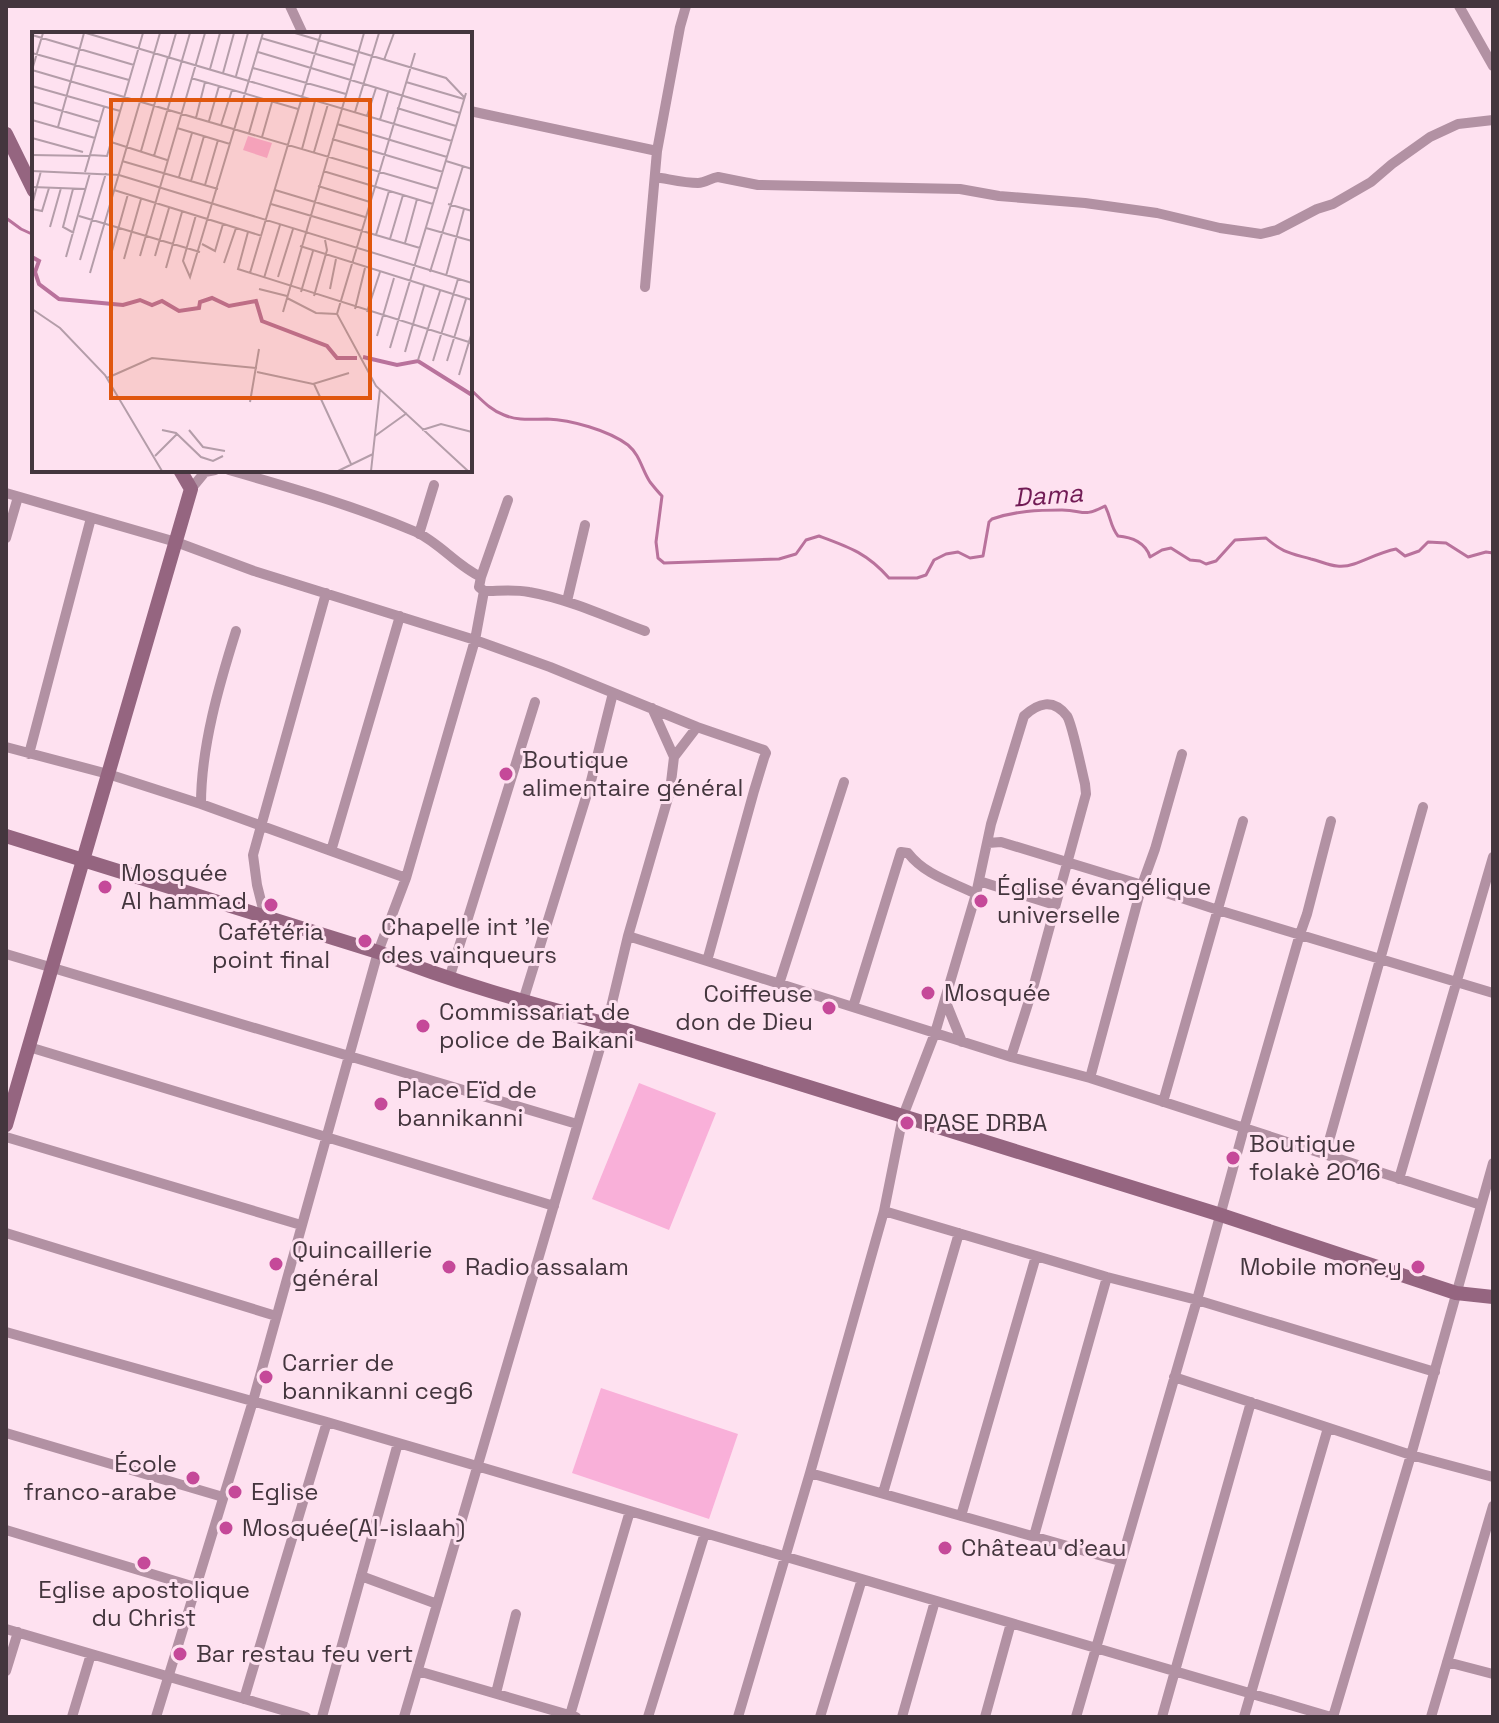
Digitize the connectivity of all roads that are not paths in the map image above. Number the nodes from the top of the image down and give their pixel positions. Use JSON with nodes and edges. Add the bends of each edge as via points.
{"nodes":[{"id":1,"x":290,"y":6,"type":"edge"},
{"id":2,"x":686,"y":6,"type":"edge"},
{"id":3,"x":1459,"y":6,"type":"edge"},
{"id":4,"x":302,"y":32,"type":"edge"},
{"id":5,"x":1493,"y":66,"type":"edge"},
{"id":6,"x":472,"y":111,"type":"edge"},
{"id":7,"x":1493,"y":120,"type":"edge"},
{"id":8,"x":6,"y":134,"type":"edge"},
{"id":9,"x":657,"y":151,"type":"junction"},
{"id":10,"x":655,"y":177,"type":"junction"},
{"id":11,"x":32,"y":187,"type":"edge"},
{"id":12,"x":645,"y":287,"type":"dead end"},
{"id":13,"x":181,"y":472,"type":"edge"},
{"id":14,"x":205,"y":472,"type":"edge"},
{"id":15,"x":236,"y":472,"type":"edge"},
{"id":16,"x":434,"y":485,"type":"dead end"},
{"id":17,"x":191,"y":489,"type":"junction"},
{"id":18,"x":6,"y":493,"type":"edge"},
{"id":19,"x":18,"y":497,"type":"junction"},
{"id":20,"x":508,"y":500,"type":"dead end"},
{"id":21,"x":91,"y":518,"type":"junction"},
{"id":22,"x":585,"y":525,"type":"dead end"},
{"id":23,"x":419,"y":534,"type":"junction"},
{"id":24,"x":6,"y":538,"type":"edge"},
{"id":25,"x":176,"y":542,"type":"junction"},
{"id":26,"x":481,"y":577,"type":"junction"},
{"id":27,"x":484,"y":591,"type":"junction"},
{"id":28,"x":326,"y":593,"type":"junction"},
{"id":29,"x":567,"y":601,"type":"junction"},
{"id":30,"x":400,"y":616,"type":"junction"},
{"id":31,"x":236,"y":631,"type":"dead end"},
{"id":32,"x":645,"y":631,"type":"dead end"},
{"id":33,"x":475,"y":640,"type":"junction"},
{"id":34,"x":613,"y":693,"type":"junction"},
{"id":35,"x":535,"y":702,"type":"dead end"},
{"id":36,"x":652,"y":708,"type":"junction"},
{"id":37,"x":697,"y":727,"type":"junction"},
{"id":38,"x":6,"y":747,"type":"edge"},
{"id":39,"x":29,"y":754,"type":"junction"},
{"id":40,"x":1182,"y":754,"type":"dead end"},
{"id":41,"x":674,"y":757,"type":"junction"},
{"id":42,"x":108,"y":774,"type":"junction"},
{"id":43,"x":844,"y":782,"type":"dead end"},
{"id":44,"x":201,"y":804,"type":"junction"},
{"id":45,"x":1423,"y":807,"type":"dead end"},
{"id":46,"x":1243,"y":821,"type":"dead end"},
{"id":47,"x":1331,"y":821,"type":"dead end"},
{"id":48,"x":261,"y":827,"type":"junction"},
{"id":49,"x":6,"y":836,"type":"edge"},
{"id":50,"x":988,"y":843,"type":"junction"},
{"id":51,"x":331,"y":851,"type":"junction"},
{"id":52,"x":1493,"y":857,"type":"edge"},
{"id":53,"x":82,"y":860,"type":"junction"},
{"id":54,"x":1067,"y":863,"type":"junction"},
{"id":55,"x":406,"y":878,"type":"junction"},
{"id":56,"x":979,"y":881,"type":"junction"},
{"id":57,"x":1142,"y":885,"type":"junction"},
{"id":58,"x":976,"y":894,"type":"junction"},
{"id":59,"x":1055,"y":905,"type":"junction"},
{"id":60,"x":1218,"y":910,"type":"junction"},
{"id":61,"x":265,"y":917,"type":"junction"},
{"id":62,"x":1300,"y":934,"type":"junction"},
{"id":63,"x":628,"y":936,"type":"junction"},
{"id":64,"x":378,"y":952,"type":"junction"},
{"id":65,"x":6,"y":954,"type":"edge"},
{"id":66,"x":1380,"y":959,"type":"junction"},
{"id":67,"x":707,"y":961,"type":"junction"},
{"id":68,"x":52,"y":967,"type":"junction"},
{"id":69,"x":449,"y":979,"type":"junction"},
{"id":70,"x":1457,"y":981,"type":"junction"},
{"id":71,"x":779,"y":984,"type":"junction"},
{"id":72,"x":1493,"y":993,"type":"edge"},
{"id":73,"x":945,"y":1000,"type":"junction"},
{"id":74,"x":523,"y":1001,"type":"junction"},
{"id":75,"x":853,"y":1007,"type":"junction"},
{"id":76,"x":607,"y":1024,"type":"junction"},
{"id":77,"x":935,"y":1033,"type":"junction"},
{"id":78,"x":962,"y":1042,"type":"junction"},
{"id":79,"x":29,"y":1047,"type":"junction"},
{"id":80,"x":349,"y":1056,"type":"junction"},
{"id":81,"x":1011,"y":1057,"type":"junction"},
{"id":82,"x":1090,"y":1078,"type":"junction"},
{"id":83,"x":1163,"y":1102,"type":"junction"},
{"id":84,"x":903,"y":1116,"type":"junction"},
{"id":85,"x":577,"y":1124,"type":"junction"},
{"id":86,"x":6,"y":1125,"type":"edge"},
{"id":87,"x":1244,"y":1128,"type":"junction"},
{"id":88,"x":6,"y":1137,"type":"edge"},
{"id":89,"x":326,"y":1137,"type":"junction"},
{"id":90,"x":1325,"y":1155,"type":"junction"},
{"id":91,"x":1493,"y":1163,"type":"edge"},
{"id":92,"x":1399,"y":1179,"type":"junction"},
{"id":93,"x":1481,"y":1205,"type":"junction"},
{"id":94,"x":554,"y":1206,"type":"junction"},
{"id":95,"x":884,"y":1211,"type":"junction"},
{"id":96,"x":1221,"y":1215,"type":"junction"},
{"id":97,"x":301,"y":1225,"type":"junction"},
{"id":98,"x":6,"y":1233,"type":"edge"},
{"id":99,"x":959,"y":1233,"type":"junction"},
{"id":100,"x":1036,"y":1256,"type":"junction"},
{"id":101,"x":1107,"y":1277,"type":"junction"},
{"id":102,"x":1456,"y":1293,"type":"junction"},
{"id":103,"x":1493,"y":1297,"type":"edge"},
{"id":104,"x":1197,"y":1300,"type":"junction"},
{"id":105,"x":276,"y":1316,"type":"junction"},
{"id":106,"x":6,"y":1332,"type":"edge"},
{"id":107,"x":1435,"y":1372,"type":"junction"},
{"id":108,"x":1174,"y":1377,"type":"junction"},
{"id":109,"x":253,"y":1401,"type":"junction"},
{"id":110,"x":1251,"y":1402,"type":"junction"},
{"id":111,"x":327,"y":1422,"type":"junction"},
{"id":112,"x":1328,"y":1428,"type":"junction"},
{"id":113,"x":6,"y":1433,"type":"edge"},
{"id":114,"x":398,"y":1443,"type":"junction"},
{"id":115,"x":1411,"y":1455,"type":"junction"},
{"id":116,"x":478,"y":1466,"type":"junction"},
{"id":117,"x":810,"y":1473,"type":"junction"},
{"id":118,"x":1493,"y":1477,"type":"edge"},
{"id":119,"x":883,"y":1493,"type":"junction"},
{"id":120,"x":223,"y":1497,"type":"junction"},
{"id":121,"x":1493,"y":1506,"type":"edge"},
{"id":122,"x":630,"y":1511,"type":"junction"},
{"id":123,"x":961,"y":1516,"type":"junction"},
{"id":124,"x":6,"y":1530,"type":"edge"},
{"id":125,"x":705,"y":1533,"type":"junction"},
{"id":126,"x":1034,"y":1536,"type":"junction"},
{"id":127,"x":785,"y":1557,"type":"junction"},
{"id":128,"x":1120,"y":1561,"type":"junction"},
{"id":129,"x":361,"y":1576,"type":"junction"},
{"id":130,"x":862,"y":1579,"type":"junction"},
{"id":131,"x":195,"y":1587,"type":"junction"},
{"id":132,"x":935,"y":1601,"type":"junction"},
{"id":133,"x":437,"y":1604,"type":"junction"},
{"id":134,"x":516,"y":1614,"type":"dead end"},
{"id":135,"x":1011,"y":1623,"type":"junction"},
{"id":136,"x":6,"y":1629,"type":"edge"},
{"id":137,"x":18,"y":1632,"type":"junction"},
{"id":138,"x":1096,"y":1648,"type":"junction"},
{"id":139,"x":91,"y":1654,"type":"junction"},
{"id":140,"x":1447,"y":1662,"type":"junction"},
{"id":141,"x":6,"y":1671,"type":"edge"},
{"id":142,"x":418,"y":1671,"type":"junction"},
{"id":143,"x":1176,"y":1671,"type":"junction"},
{"id":144,"x":1493,"y":1674,"type":"edge"},
{"id":145,"x":168,"y":1677,"type":"junction"},
{"id":146,"x":496,"y":1693,"type":"junction"},
{"id":147,"x":1251,"y":1693,"type":"junction"},
{"id":148,"x":244,"y":1699,"type":"junction"},
{"id":149,"x":573,"y":1716,"type":"edge"},
{"id":150,"x":72,"y":1717,"type":"edge"},
{"id":151,"x":156,"y":1717,"type":"edge"},
{"id":152,"x":306,"y":1717,"type":"edge"},
{"id":153,"x":322,"y":1717,"type":"edge"},
{"id":154,"x":404,"y":1717,"type":"edge"},
{"id":155,"x":648,"y":1717,"type":"edge"},
{"id":156,"x":738,"y":1717,"type":"edge"},
{"id":157,"x":820,"y":1717,"type":"edge"},
{"id":158,"x":902,"y":1717,"type":"edge"},
{"id":159,"x":985,"y":1717,"type":"edge"},
{"id":160,"x":1076,"y":1717,"type":"edge"},
{"id":161,"x":1162,"y":1717,"type":"edge"},
{"id":162,"x":1244,"y":1717,"type":"edge"},
{"id":163,"x":1332,"y":1717,"type":"edge"},
{"id":164,"x":1431,"y":1717,"type":"edge"}],
"edges":[{"from":1,"to":4,"type":"street"},
{"from":2,"to":9,"type":"street"},
{"from":3,"to":5,"type":"street"},
{"from":6,"to":9,"type":"street"},
{"from":7,"to":10,"type":"street","via":[[1458,124],[1430,137],[1333,204],[1261,234],[1157,213],[960,189],[758,185],[718,177],[693,183]]},
{"from":8,"to":11,"type":"street"},
{"from":9,"to":10,"type":"street"},
{"from":10,"to":12,"type":"street"},
{"from":13,"to":17,"type":"street"},
{"from":14,"to":17,"type":"street"},
{"from":15,"to":23,"type":"street"},
{"from":16,"to":23,"type":"street"},
{"from":17,"to":25,"type":"street"},
{"from":18,"to":19,"type":"street"},
{"from":19,"to":21,"type":"street"},
{"from":19,"to":24,"type":"street"},
{"from":20,"to":26,"type":"street"},
{"from":21,"to":25,"type":"street"},
{"from":21,"to":39,"type":"street"},
{"from":22,"to":29,"type":"street"},
{"from":23,"to":26,"type":"street"},
{"from":25,"to":28,"type":"street"},
{"from":25,"to":42,"type":"street"},
{"from":26,"to":27,"type":"street","via":[[479,587]]},
{"from":27,"to":29,"type":"street","via":[[505,589]]},
{"from":27,"to":33,"type":"street"},
{"from":28,"to":30,"type":"street"},
{"from":28,"to":48,"type":"street"},
{"from":29,"to":32,"type":"street"},
{"from":30,"to":33,"type":"street"},
{"from":30,"to":51,"type":"street"},
{"from":31,"to":44,"type":"street","via":[[203,765]]},
{"from":33,"to":34,"type":"street"},
{"from":33,"to":55,"type":"street"},
{"from":34,"to":36,"type":"street"},
{"from":34,"to":74,"type":"street"},
{"from":35,"to":69,"type":"street"},
{"from":36,"to":37,"type":"street"},
{"from":36,"to":41,"type":"street"},
{"from":37,"to":41,"type":"street"},
{"from":37,"to":67,"type":"street","via":[[766,753]]},
{"from":38,"to":39,"type":"street"},
{"from":39,"to":42,"type":"street"},
{"from":40,"to":57,"type":"street"},
{"from":41,"to":63,"type":"street","via":[[670,791]]},
{"from":42,"to":44,"type":"street"},
{"from":42,"to":53,"type":"street"},
{"from":43,"to":71,"type":"street"},
{"from":44,"to":48,"type":"street"},
{"from":45,"to":66,"type":"street"},
{"from":46,"to":60,"type":"street"},
{"from":47,"to":62,"type":"street"},
{"from":48,"to":51,"type":"street"},
{"from":48,"to":61,"type":"street","via":[[253,855]]},
{"from":49,"to":53,"type":"street"},
{"from":50,"to":54,"type":"street","via":[[1001,842]]},
{"from":50,"to":54,"type":"street","via":[[1024,716],[1034,707],[1055,705],[1069,717],[1086,794]]},
{"from":50,"to":56,"type":"street"},
{"from":51,"to":55,"type":"street"},
{"from":52,"to":70,"type":"street"},
{"from":53,"to":61,"type":"street"},
{"from":53,"to":68,"type":"street"},
{"from":54,"to":57,"type":"street"},
{"from":54,"to":59,"type":"street"},
{"from":55,"to":64,"type":"street"},
{"from":56,"to":58,"type":"street"},
{"from":56,"to":59,"type":"street"},
{"from":57,"to":60,"type":"street"},
{"from":57,"to":82,"type":"street"},
{"from":58,"to":73,"type":"street"},
{"from":58,"to":75,"type":"street","via":[[930,873],[901,852]]},
{"from":59,"to":81,"type":"street"},
{"from":60,"to":62,"type":"street"},
{"from":60,"to":83,"type":"street"},
{"from":61,"to":64,"type":"street"},
{"from":62,"to":66,"type":"street"},
{"from":62,"to":87,"type":"street"},
{"from":63,"to":67,"type":"street"},
{"from":63,"to":76,"type":"street"},
{"from":64,"to":69,"type":"street"},
{"from":64,"to":80,"type":"street"},
{"from":65,"to":68,"type":"street"},
{"from":66,"to":70,"type":"street"},
{"from":66,"to":90,"type":"street"},
{"from":67,"to":71,"type":"street"},
{"from":68,"to":79,"type":"street"},
{"from":68,"to":80,"type":"street"},
{"from":69,"to":74,"type":"street"},
{"from":70,"to":72,"type":"street"},
{"from":70,"to":92,"type":"street"},
{"from":71,"to":75,"type":"street"},
{"from":73,"to":77,"type":"street"},
{"from":73,"to":78,"type":"street"},
{"from":74,"to":76,"type":"street"},
{"from":75,"to":77,"type":"street"},
{"from":76,"to":84,"type":"street"},
{"from":76,"to":85,"type":"street"},
{"from":77,"to":78,"type":"street"},
{"from":77,"to":84,"type":"street"},
{"from":78,"to":81,"type":"street"},
{"from":79,"to":86,"type":"street"},
{"from":79,"to":89,"type":"street"},
{"from":80,"to":85,"type":"street"},
{"from":80,"to":89,"type":"street"},
{"from":81,"to":82,"type":"street"},
{"from":82,"to":83,"type":"street"},
{"from":83,"to":87,"type":"street"},
{"from":84,"to":95,"type":"street"},
{"from":84,"to":96,"type":"street"},
{"from":85,"to":94,"type":"street"},
{"from":87,"to":90,"type":"street"},
{"from":87,"to":96,"type":"street"},
{"from":88,"to":97,"type":"street"},
{"from":89,"to":94,"type":"street"},
{"from":89,"to":97,"type":"street"},
{"from":90,"to":92,"type":"street"},
{"from":91,"to":93,"type":"street"},
{"from":92,"to":93,"type":"street"},
{"from":93,"to":102,"type":"street"},
{"from":94,"to":116,"type":"street"},
{"from":95,"to":99,"type":"street"},
{"from":95,"to":117,"type":"street"},
{"from":96,"to":102,"type":"street"},
{"from":96,"to":104,"type":"street"},
{"from":97,"to":105,"type":"street"},
{"from":98,"to":105,"type":"street"},
{"from":99,"to":100,"type":"street"},
{"from":99,"to":119,"type":"street"},
{"from":100,"to":101,"type":"street"},
{"from":100,"to":123,"type":"street"},
{"from":101,"to":104,"type":"street"},
{"from":101,"to":126,"type":"street"},
{"from":102,"to":103,"type":"street"},
{"from":102,"to":107,"type":"street"},
{"from":104,"to":107,"type":"street"},
{"from":104,"to":108,"type":"street"},
{"from":105,"to":109,"type":"street"},
{"from":106,"to":109,"type":"street"},
{"from":107,"to":115,"type":"street"},
{"from":108,"to":110,"type":"street"},
{"from":108,"to":128,"type":"street"},
{"from":109,"to":111,"type":"street"},
{"from":109,"to":120,"type":"street"},
{"from":110,"to":112,"type":"street"},
{"from":110,"to":143,"type":"street"},
{"from":111,"to":114,"type":"street"},
{"from":111,"to":148,"type":"street"},
{"from":112,"to":115,"type":"street"},
{"from":112,"to":147,"type":"street"},
{"from":113,"to":120,"type":"street"},
{"from":114,"to":116,"type":"street"},
{"from":114,"to":129,"type":"street"},
{"from":115,"to":118,"type":"street"},
{"from":115,"to":163,"type":"street"},
{"from":116,"to":122,"type":"street"},
{"from":116,"to":133,"type":"street"},
{"from":117,"to":119,"type":"street"},
{"from":117,"to":127,"type":"street"},
{"from":119,"to":123,"type":"street"},
{"from":120,"to":131,"type":"street"},
{"from":121,"to":140,"type":"street"},
{"from":122,"to":125,"type":"street"},
{"from":122,"to":149,"type":"street"},
{"from":123,"to":126,"type":"street"},
{"from":124,"to":131,"type":"street"},
{"from":125,"to":127,"type":"street"},
{"from":125,"to":155,"type":"street"},
{"from":126,"to":128,"type":"street"},
{"from":127,"to":130,"type":"street"},
{"from":127,"to":156,"type":"street"},
{"from":128,"to":138,"type":"street"},
{"from":129,"to":133,"type":"street"},
{"from":129,"to":153,"type":"street"},
{"from":130,"to":132,"type":"street"},
{"from":130,"to":157,"type":"street"},
{"from":131,"to":145,"type":"street"},
{"from":132,"to":135,"type":"street"},
{"from":132,"to":158,"type":"street"},
{"from":133,"to":142,"type":"street"},
{"from":134,"to":146,"type":"street"},
{"from":135,"to":138,"type":"street"},
{"from":135,"to":159,"type":"street"},
{"from":136,"to":137,"type":"street"},
{"from":137,"to":139,"type":"street"},
{"from":137,"to":141,"type":"street"},
{"from":138,"to":143,"type":"street"},
{"from":138,"to":160,"type":"street"},
{"from":139,"to":145,"type":"street"},
{"from":139,"to":150,"type":"street"},
{"from":140,"to":144,"type":"street"},
{"from":140,"to":164,"type":"street"},
{"from":142,"to":146,"type":"street"},
{"from":142,"to":154,"type":"street"},
{"from":143,"to":147,"type":"street"},
{"from":143,"to":161,"type":"street"},
{"from":145,"to":148,"type":"street"},
{"from":145,"to":151,"type":"street"},
{"from":146,"to":149,"type":"street"},
{"from":147,"to":162,"type":"street"},
{"from":147,"to":163,"type":"street"},
{"from":148,"to":152,"type":"street"}]}
